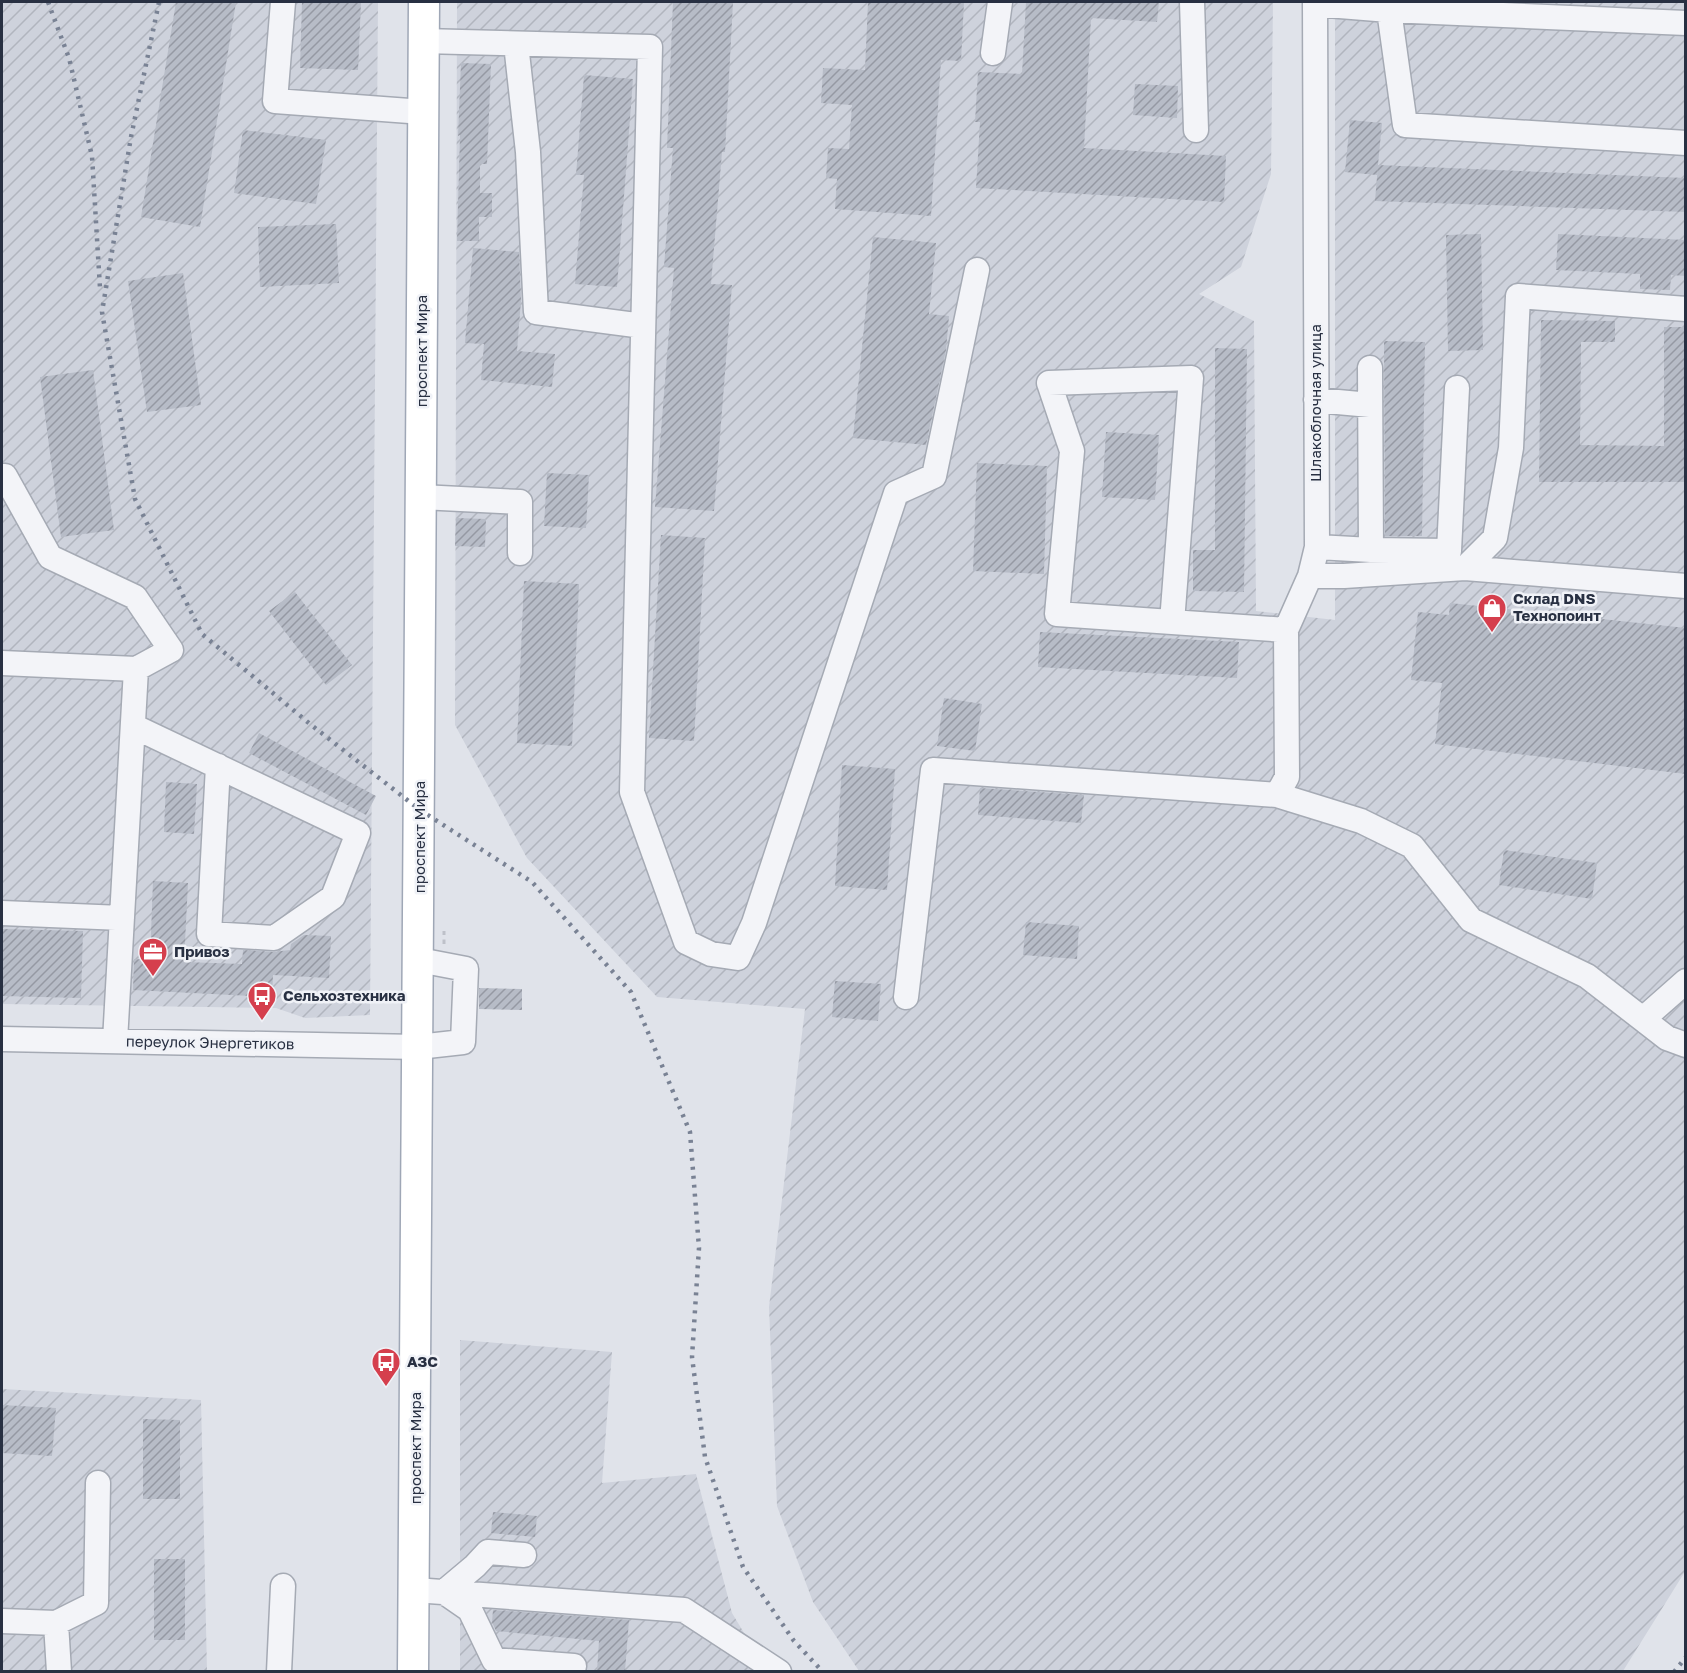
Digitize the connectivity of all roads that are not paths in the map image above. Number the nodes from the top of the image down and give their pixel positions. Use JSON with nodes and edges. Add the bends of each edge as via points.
{"nodes":[{"id":1,"x":283,"y":2,"type":"edge"},
{"id":2,"x":424,"y":2,"type":"edge"},
{"id":3,"x":1000,"y":2,"type":"edge"},
{"id":4,"x":1192,"y":2,"type":"edge"},
{"id":5,"x":1315,"y":3,"type":"edge"},
{"id":6,"x":1389,"y":10,"type":"junction"},
{"id":7,"x":1686,"y":23,"type":"edge"},
{"id":8,"x":423,"y":41,"type":"junction"},
{"id":9,"x":516,"y":44,"type":"junction"},
{"id":10,"x":993,"y":53,"type":"dead end"},
{"id":11,"x":423,"y":112,"type":"junction"},
{"id":12,"x":1196,"y":130,"type":"dead end"},
{"id":13,"x":1686,"y":143,"type":"edge"},
{"id":14,"x":977,"y":270,"type":"dead end"},
{"id":15,"x":1686,"y":309,"type":"edge"},
{"id":16,"x":643,"y":326,"type":"junction"},
{"id":17,"x":1370,"y":368,"type":"dead end"},
{"id":18,"x":1457,"y":388,"type":"dead end"},
{"id":19,"x":1316,"y":399,"type":"junction"},
{"id":20,"x":1370,"y":405,"type":"junction"},
{"id":21,"x":2,"y":476,"type":"edge"},
{"id":22,"x":421,"y":497,"type":"junction"},
{"id":23,"x":1317,"y":547,"type":"junction"},
{"id":24,"x":1371,"y":550,"type":"junction"},
{"id":25,"x":520,"y":554,"type":"dead end"},
{"id":26,"x":1465,"y":568,"type":"junction"},
{"id":27,"x":1310,"y":576,"type":"junction"},
{"id":28,"x":1686,"y":586,"type":"edge"},
{"id":29,"x":1172,"y":622,"type":"junction"},
{"id":30,"x":1286,"y":630,"type":"junction"},
{"id":31,"x":2,"y":663,"type":"edge"},
{"id":32,"x":136,"y":669,"type":"junction"},
{"id":33,"x":133,"y":726,"type":"junction"},
{"id":34,"x":218,"y":766,"type":"junction"},
{"id":35,"x":1277,"y":795,"type":"junction"},
{"id":36,"x":2,"y":914,"type":"edge"},
{"id":37,"x":122,"y":918,"type":"junction"},
{"id":38,"x":419,"y":960,"type":"junction"},
{"id":39,"x":1686,"y":981,"type":"edge"},
{"id":40,"x":906,"y":997,"type":"dead end"},
{"id":41,"x":1643,"y":1019,"type":"junction"},
{"id":42,"x":2,"y":1038,"type":"edge"},
{"id":43,"x":115,"y":1041,"type":"junction"},
{"id":44,"x":1686,"y":1045,"type":"edge"},
{"id":45,"x":418,"y":1047,"type":"junction"},
{"id":46,"x":98,"y":1483,"type":"dead end"},
{"id":47,"x":524,"y":1555,"type":"dead end"},
{"id":48,"x":283,"y":1586,"type":"dead end"},
{"id":49,"x":429,"y":1591,"type":"junction"},
{"id":50,"x":2,"y":1619,"type":"edge"},
{"id":51,"x":56,"y":1623,"type":"junction"},
{"id":52,"x":574,"y":1666,"type":"dead end"},
{"id":53,"x":59,"y":1671,"type":"edge"},
{"id":54,"x":279,"y":1671,"type":"edge"},
{"id":55,"x":413,"y":1671,"type":"edge"},
{"id":56,"x":779,"y":1671,"type":"edge"}],
"edges":[{"from":1,"to":11,"type":"street","via":[[275,101]]},
{"from":2,"to":8,"type":"main road","name":"проспект Мира"},
{"from":3,"to":10,"type":"street"},
{"from":4,"to":12,"type":"street"},
{"from":5,"to":6,"type":"street"},
{"from":5,"to":19,"type":"street","name":"Шлакоблочная улица"},
{"from":6,"to":7,"type":"street"},
{"from":6,"to":13,"type":"street","via":[[1405,125]]},
{"from":8,"to":9,"type":"street"},
{"from":8,"to":11,"type":"main road","name":"проспект Мира"},
{"from":9,"to":16,"type":"street","via":[[528,152],[537,312]]},
{"from":9,"to":16,"type":"street","via":[[651,47]]},
{"from":11,"to":22,"type":"main road","name":"проспект Мира"},
{"from":14,"to":16,"type":"street","via":[[934,476],[896,493],[754,923],[738,958],[711,954],[686,942],[632,792]]},
{"from":15,"to":26,"type":"street","via":[[1518,296],[1511,448],[1495,538]]},
{"from":17,"to":20,"type":"street"},
{"from":18,"to":24,"type":"street","via":[[1449,551]]},
{"from":19,"to":20,"type":"street"},
{"from":19,"to":23,"type":"street","name":"Шлакоблочная улица"},
{"from":20,"to":24,"type":"street"},
{"from":21,"to":32,"type":"street","via":[[50,557],[135,597],[171,650]]},
{"from":22,"to":25,"type":"street","via":[[520,502]]},
{"from":22,"to":38,"type":"main road","name":"проспект Мира"},
{"from":23,"to":24,"type":"street"},
{"from":23,"to":27,"type":"street","name":"Шлакоблочная улица"},
{"from":26,"to":27,"type":"street"},
{"from":26,"to":28,"type":"street"},
{"from":27,"to":30,"type":"street","name":"Шлакоблочная улица"},
{"from":29,"to":29,"type":"street","via":[[1057,614],[1072,451],[1049,382],[1191,378]]},
{"from":29,"to":30,"type":"street"},
{"from":30,"to":35,"type":"street","name":"Шлакоблочная улица","via":[[1287,777]]},
{"from":31,"to":32,"type":"street"},
{"from":32,"to":33,"type":"street"},
{"from":33,"to":34,"type":"street"},
{"from":33,"to":37,"type":"street"},
{"from":34,"to":34,"type":"street","via":[[209,934],[274,938],[333,897],[358,832]]},
{"from":35,"to":40,"type":"street","via":[[933,770]]},
{"from":35,"to":41,"type":"street","via":[[1361,821],[1412,846],[1470,920],[1587,976]]},
{"from":36,"to":37,"type":"street"},
{"from":37,"to":43,"type":"street"},
{"from":38,"to":45,"type":"main road","name":"проспект Мира"},
{"from":38,"to":45,"type":"street","name":"переулок Энергетиков","via":[[466,969],[463,1042]]},
{"from":39,"to":41,"type":"street"},
{"from":41,"to":44,"type":"street","via":[[1667,1038]]},
{"from":42,"to":43,"type":"street","name":"переулок Энергетиков"},
{"from":43,"to":45,"type":"street","name":"переулок Энергетиков"},
{"from":45,"to":49,"type":"main road","name":"проспект Мира"},
{"from":46,"to":51,"type":"street","via":[[96,1603]]},
{"from":47,"to":49,"type":"street","via":[[489,1552],[475,1566]]},
{"from":48,"to":54,"type":"street"},
{"from":49,"to":52,"type":"street","via":[[470,1611],[494,1660]]},
{"from":49,"to":55,"type":"main road","name":"проспект Мира"},
{"from":49,"to":56,"type":"street","via":[[684,1610]]},
{"from":50,"to":51,"type":"street"},
{"from":51,"to":53,"type":"street"}]}
